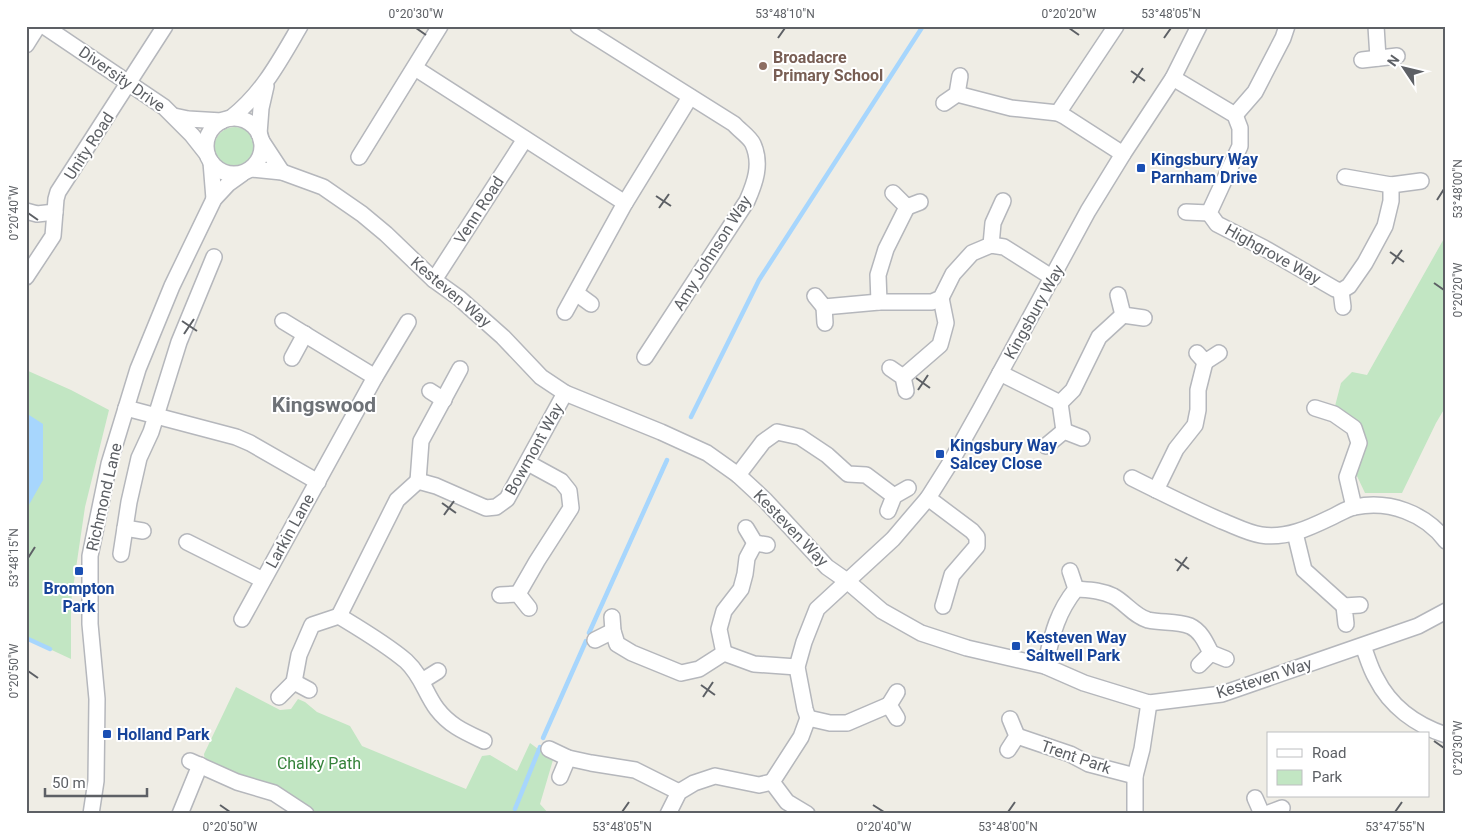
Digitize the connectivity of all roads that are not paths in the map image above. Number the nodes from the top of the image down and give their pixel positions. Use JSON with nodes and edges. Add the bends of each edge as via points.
{"nodes":[{"id":1,"x":38,"y":26,"type":"edge"},
{"id":2,"x":44,"y":26,"type":"edge"},
{"id":3,"x":165,"y":26,"type":"edge"},
{"id":4,"x":300,"y":26,"type":"edge"},
{"id":5,"x":440,"y":26,"type":"edge"},
{"id":6,"x":578,"y":26,"type":"edge"},
{"id":7,"x":1199,"y":26,"type":"edge"},
{"id":8,"x":1287,"y":26,"type":"edge"},
{"id":9,"x":1376,"y":26,"type":"edge"},
{"id":10,"x":1112,"y":28,"type":"edge"},
{"id":11,"x":26,"y":45,"type":"edge"},
{"id":12,"x":1397,"y":56,"type":"dead end"},
{"id":13,"x":1378,"y":58,"type":"junction"},
{"id":14,"x":1362,"y":60,"type":"dead end"},
{"id":15,"x":415,"y":68,"type":"junction"},
{"id":16,"x":960,"y":76,"type":"dead end"},
{"id":17,"x":1173,"y":78,"type":"junction"},
{"id":18,"x":130,"y":82,"type":"junction"},
{"id":19,"x":267,"y":82,"type":"junction"},
{"id":20,"x":957,"y":94,"type":"junction"},
{"id":21,"x":690,"y":97,"type":"junction"},
{"id":22,"x":944,"y":103,"type":"dead end"},
{"id":23,"x":1058,"y":113,"type":"junction"},
{"id":24,"x":1235,"y":115,"type":"junction"},
{"id":25,"x":174,"y":116,"type":"junction"},
{"id":26,"x":227,"y":120,"type":"junction"},
{"id":27,"x":260,"y":137,"type":"junction"},
{"id":28,"x":525,"y":139,"type":"junction"},
{"id":29,"x":1123,"y":154,"type":"junction"},
{"id":30,"x":359,"y":157,"type":"dead end"},
{"id":31,"x":209,"y":158,"type":"junction"},
{"id":32,"x":246,"y":172,"type":"junction"},
{"id":33,"x":282,"y":172,"type":"junction"},
{"id":34,"x":1345,"y":177,"type":"dead end"},
{"id":35,"x":1421,"y":181,"type":"dead end"},
{"id":36,"x":1390,"y":185,"type":"junction"},
{"id":37,"x":892,"y":194,"type":"dead end"},
{"id":38,"x":214,"y":200,"type":"junction"},
{"id":39,"x":1003,"y":201,"type":"dead end"},
{"id":40,"x":625,"y":203,"type":"junction"},
{"id":41,"x":26,"y":212,"type":"edge"},
{"id":42,"x":55,"y":212,"type":"junction"},
{"id":43,"x":1186,"y":212,"type":"dead end"},
{"id":44,"x":1208,"y":213,"type":"junction"},
{"id":45,"x":991,"y":245,"type":"junction"},
{"id":46,"x":214,"y":257,"type":"dead end"},
{"id":47,"x":26,"y":277,"type":"edge"},
{"id":48,"x":1053,"y":278,"type":"junction"},
{"id":49,"x":434,"y":280,"type":"junction"},
{"id":50,"x":1341,"y":290,"type":"junction"},
{"id":51,"x":576,"y":293,"type":"junction"},
{"id":52,"x":1118,"y":295,"type":"dead end"},
{"id":53,"x":941,"y":298,"type":"junction"},
{"id":54,"x":879,"y":302,"type":"junction"},
{"id":55,"x":591,"y":304,"type":"dead end"},
{"id":56,"x":1343,"y":307,"type":"dead end"},
{"id":57,"x":565,"y":312,"type":"dead end"},
{"id":58,"x":1123,"y":315,"type":"junction"},
{"id":59,"x":1144,"y":318,"type":"dead end"},
{"id":60,"x":283,"y":321,"type":"dead end"},
{"id":61,"x":408,"y":322,"type":"dead end"},
{"id":62,"x":826,"y":322,"type":"dead end"},
{"id":63,"x":305,"y":334,"type":"junction"},
{"id":64,"x":1219,"y":353,"type":"dead end"},
{"id":65,"x":645,"y":357,"type":"dead end"},
{"id":66,"x":292,"y":358,"type":"dead end"},
{"id":67,"x":890,"y":368,"type":"dead end"},
{"id":68,"x":460,"y":369,"type":"dead end"},
{"id":69,"x":1000,"y":373,"type":"junction"},
{"id":70,"x":375,"y":376,"type":"junction"},
{"id":71,"x":430,"y":391,"type":"dead end"},
{"id":72,"x":565,"y":393,"type":"junction"},
{"id":73,"x":444,"y":400,"type":"junction"},
{"id":74,"x":1060,"y":403,"type":"junction"},
{"id":75,"x":126,"y":408,"type":"junction"},
{"id":76,"x":1315,"y":408,"type":"dead end"},
{"id":77,"x":156,"y":416,"type":"junction"},
{"id":78,"x":1064,"y":431,"type":"junction"},
{"id":79,"x":1082,"y":438,"type":"dead end"},
{"id":80,"x":1046,"y":446,"type":"dead end"},
{"id":81,"x":528,"y":463,"type":"junction"},
{"id":82,"x":738,"y":475,"type":"junction"},
{"id":83,"x":1132,"y":478,"type":"dead end"},
{"id":84,"x":418,"y":481,"type":"junction"},
{"id":85,"x":318,"y":482,"type":"junction"},
{"id":86,"x":908,"y":488,"type":"dead end"},
{"id":87,"x":1156,"y":490,"type":"junction"},
{"id":88,"x":894,"y":496,"type":"junction"},
{"id":89,"x":928,"y":498,"type":"junction"},
{"id":90,"x":1354,"y":507,"type":"junction"},
{"id":91,"x":888,"y":511,"type":"dead end"},
{"id":92,"x":125,"y":528,"type":"junction"},
{"id":93,"x":746,"y":528,"type":"dead end"},
{"id":94,"x":143,"y":531,"type":"dead end"},
{"id":95,"x":1295,"y":533,"type":"junction"},
{"id":96,"x":1444,"y":533,"type":"edge"},
{"id":97,"x":187,"y":542,"type":"dead end"},
{"id":98,"x":122,"y":554,"type":"dead end"},
{"id":99,"x":1070,"y":571,"type":"dead end"},
{"id":100,"x":263,"y":580,"type":"junction"},
{"id":101,"x":847,"y":581,"type":"junction"},
{"id":102,"x":1076,"y":589,"type":"junction"},
{"id":103,"x":500,"y":594,"type":"dead end"},
{"id":104,"x":518,"y":594,"type":"junction"},
{"id":105,"x":1360,"y":605,"type":"dead end"},
{"id":106,"x":1344,"y":606,"type":"junction"},
{"id":107,"x":942,"y":607,"type":"dead end"},
{"id":108,"x":529,"y":608,"type":"dead end"},
{"id":109,"x":1446,"y":611,"type":"edge"},
{"id":110,"x":339,"y":616,"type":"junction"},
{"id":111,"x":242,"y":618,"type":"dead end"},
{"id":112,"x":1346,"y":624,"type":"dead end"},
{"id":113,"x":595,"y":640,"type":"dead end"},
{"id":114,"x":1363,"y":646,"type":"junction"},
{"id":115,"x":724,"y":653,"type":"junction"},
{"id":116,"x":1211,"y":653,"type":"junction"},
{"id":117,"x":1226,"y":659,"type":"dead end"},
{"id":118,"x":1199,"y":665,"type":"dead end"},
{"id":119,"x":1045,"y":666,"type":"junction"},
{"id":120,"x":797,"y":667,"type":"junction"},
{"id":121,"x":438,"y":671,"type":"dead end"},
{"id":122,"x":422,"y":681,"type":"junction"},
{"id":123,"x":294,"y":682,"type":"junction"},
{"id":124,"x":309,"y":690,"type":"dead end"},
{"id":125,"x":897,"y":692,"type":"dead end"},
{"id":126,"x":279,"y":696,"type":"dead end"},
{"id":127,"x":1149,"y":703,"type":"junction"},
{"id":128,"x":808,"y":718,"type":"junction"},
{"id":129,"x":1010,"y":719,"type":"dead end"},
{"id":130,"x":1446,"y":735,"type":"edge"},
{"id":131,"x":1017,"y":736,"type":"junction"},
{"id":132,"x":484,"y":741,"type":"dead end"},
{"id":133,"x":549,"y":748,"type":"dead end"},
{"id":134,"x":1008,"y":750,"type":"dead end"},
{"id":135,"x":568,"y":758,"type":"junction"},
{"id":136,"x":1135,"y":776,"type":"junction"},
{"id":137,"x":560,"y":777,"type":"dead end"},
{"id":138,"x":772,"y":782,"type":"junction"},
{"id":139,"x":679,"y":792,"type":"junction"},
{"id":140,"x":1255,"y":798,"type":"dead end"},
{"id":141,"x":1282,"y":808,"type":"dead end"},
{"id":142,"x":90,"y":814,"type":"edge"},
{"id":143,"x":180,"y":814,"type":"edge"},
{"id":144,"x":306,"y":814,"type":"edge"},
{"id":145,"x":668,"y":814,"type":"edge"},
{"id":146,"x":807,"y":814,"type":"edge"},
{"id":147,"x":1135,"y":814,"type":"edge"},
{"id":148,"x":1264,"y":814,"type":"edge"}],
"edges":[{"from":1,"to":11,"type":"street"},
{"from":2,"to":18,"type":"street","name":"Diversity Drive"},
{"from":3,"to":18,"type":"street","name":"Unity Road"},
{"from":4,"to":19,"type":"street"},
{"from":5,"to":15,"type":"street"},
{"from":6,"to":21,"type":"street","name":"Amy Johnson Way"},
{"from":7,"to":17,"type":"street","name":"Kingsbury Way"},
{"from":8,"to":24,"type":"street","via":[[1255,92]]},
{"from":9,"to":13,"type":"street"},
{"from":10,"to":23,"type":"street"},
{"from":12,"to":13,"type":"street"},
{"from":13,"to":14,"type":"street"},
{"from":15,"to":28,"type":"street"},
{"from":15,"to":30,"type":"street","via":[[378,140]]},
{"from":16,"to":20,"type":"street"},
{"from":17,"to":24,"type":"street"},
{"from":17,"to":29,"type":"street","name":"Kingsbury Way"},
{"from":18,"to":25,"type":"street","name":"Diversity Drive"},
{"from":18,"to":42,"type":"street","name":"Unity Road","via":[[58,192]]},
{"from":19,"to":26,"type":"street","via":[[243,109]]},
{"from":19,"to":27,"type":"street","via":[[261,108]]},
{"from":20,"to":22,"type":"street"},
{"from":20,"to":23,"type":"street","via":[[1011,108]]},
{"from":21,"to":40,"type":"street"},
{"from":21,"to":65,"type":"street","name":"Amy Johnson Way","via":[[734,124],[753,143],[757,171],[747,202]]},
{"from":23,"to":29,"type":"street"},
{"from":24,"to":44,"type":"street","name":"Highgrove Way","via":[[1240,128],[1240,146]]},
{"from":25,"to":26,"type":"street","name":"Diversity Drive","via":[[188,120]]},
{"from":25,"to":31,"type":"street","name":"Diversity Drive"},
{"from":26,"to":27,"type":"street","via":[[241,119],[250,123]]},
{"from":26,"to":31,"type":"street","via":[[214,126],[209,134],[206,144]]},
{"from":27,"to":32,"type":"street","via":[[261,155]]},
{"from":27,"to":33,"type":"street"},
{"from":28,"to":40,"type":"street"},
{"from":28,"to":49,"type":"street","name":"Venn Road"},
{"from":29,"to":48,"type":"street","name":"Kingsbury Way"},
{"from":31,"to":32,"type":"street","via":[[217,169],[225,173]]},
{"from":31,"to":38,"type":"street"},
{"from":32,"to":33,"type":"street","name":"Kesteven Way"},
{"from":32,"to":38,"type":"street","name":"Richmond Lane","via":[[228,184]]},
{"from":33,"to":49,"type":"street","name":"Kesteven Way","via":[[323,187],[362,214]]},
{"from":34,"to":36,"type":"street"},
{"from":35,"to":36,"type":"street"},
{"from":36,"to":50,"type":"street","name":"Highgrove Way","via":[[1391,201],[1385,226],[1365,263],[1349,286]]},
{"from":37,"to":54,"type":"street","via":[[913,204],[886,249],[878,275]]},
{"from":38,"to":75,"type":"street","name":"Richmond Lane","via":[[172,286]]},
{"from":39,"to":45,"type":"street","via":[[993,223]]},
{"from":40,"to":51,"type":"street"},
{"from":41,"to":42,"type":"street"},
{"from":42,"to":47,"type":"street","name":"Unity Road","via":[[52,236]]},
{"from":43,"to":44,"type":"street","name":"Highgrove Way"},
{"from":44,"to":50,"type":"street","name":"Highgrove Way","via":[[1218,224]]},
{"from":45,"to":48,"type":"street","via":[[1004,247]]},
{"from":45,"to":53,"type":"street","via":[[972,253],[953,274]]},
{"from":46,"to":77,"type":"street","via":[[179,342]]},
{"from":48,"to":69,"type":"street","name":"Kingsbury Way"},
{"from":49,"to":72,"type":"street","name":"Kesteven Way","via":[[503,337],[541,377]]},
{"from":50,"to":56,"type":"street","name":"Highgrove Way"},
{"from":51,"to":55,"type":"street"},
{"from":51,"to":57,"type":"street"},
{"from":52,"to":58,"type":"street"},
{"from":53,"to":54,"type":"street","via":[[932,302]]},
{"from":53,"to":67,"type":"street","via":[[946,323],[940,345],[904,384]]},
{"from":54,"to":62,"type":"street","via":[[819,302]]},
{"from":58,"to":59,"type":"street"},
{"from":58,"to":74,"type":"street","via":[[1100,337],[1073,390]]},
{"from":60,"to":63,"type":"street"},
{"from":61,"to":70,"type":"street","name":"Larkin Lane"},
{"from":63,"to":66,"type":"street"},
{"from":63,"to":70,"type":"street"},
{"from":64,"to":87,"type":"street","via":[[1201,358],[1195,425],[1176,449]]},
{"from":68,"to":73,"type":"street"},
{"from":69,"to":74,"type":"street"},
{"from":69,"to":89,"type":"street","name":"Kingsbury Way"},
{"from":70,"to":85,"type":"street","name":"Larkin Lane"},
{"from":71,"to":73,"type":"street"},
{"from":72,"to":81,"type":"street","name":"Bowmont Way"},
{"from":72,"to":82,"type":"street","name":"Kesteven Way","via":[[707,453]]},
{"from":73,"to":84,"type":"street","via":[[421,441]]},
{"from":74,"to":78,"type":"street"},
{"from":75,"to":77,"type":"street","name":"Larkin Lane"},
{"from":75,"to":142,"type":"street","name":"Richmond Lane","via":[[109,464],[90,556],[90,624],[96,699],[96,781]]},
{"from":76,"to":90,"type":"street","via":[[1334,414],[1354,428],[1359,443],[1347,477]]},
{"from":77,"to":85,"type":"street","name":"Larkin Lane","via":[[236,437]]},
{"from":77,"to":92,"type":"street","name":"Richmond Lane","via":[[139,458]]},
{"from":78,"to":79,"type":"street"},
{"from":78,"to":80,"type":"street"},
{"from":81,"to":84,"type":"street","name":"Bowmont Way","via":[[507,500],[496,507],[486,508]]},
{"from":81,"to":104,"type":"street","via":[[561,481],[569,491],[571,508]]},
{"from":82,"to":88,"type":"street","via":[[764,442],[777,432],[800,438],[827,455],[848,474],[866,475]]},
{"from":82,"to":101,"type":"street","name":"Kesteven Way","via":[[827,567]]},
{"from":83,"to":87,"type":"street"},
{"from":84,"to":110,"type":"street","via":[[397,500]]},
{"from":85,"to":100,"type":"street","name":"Larkin Lane"},
{"from":86,"to":88,"type":"street"},
{"from":87,"to":95,"type":"street","via":[[1250,532],[1277,536]]},
{"from":88,"to":91,"type":"street"},
{"from":89,"to":101,"type":"street","name":"Kingsbury Way","via":[[893,539]]},
{"from":89,"to":107,"type":"street","via":[[977,537],[977,546],[952,575]]},
{"from":90,"to":95,"type":"street"},
{"from":90,"to":96,"type":"street","via":[[1382,505],[1404,509]]},
{"from":92,"to":94,"type":"street","name":"Richmond Lane"},
{"from":92,"to":98,"type":"street","name":"Richmond Lane"},
{"from":93,"to":115,"type":"street","via":[[761,544],[747,558],[741,589],[724,611],[719,629]]},
{"from":95,"to":106,"type":"street","via":[[1304,570]]},
{"from":97,"to":100,"type":"street","name":"Larkin Lane"},
{"from":99,"to":102,"type":"street"},
{"from":100,"to":111,"type":"street","name":"Larkin Lane"},
{"from":101,"to":119,"type":"street","name":"Kesteven Way","via":[[882,612],[921,633],[967,648]]},
{"from":101,"to":120,"type":"street","name":"Kingsbury Way","via":[[817,609]]},
{"from":102,"to":116,"type":"street","via":[[1097,590],[1114,597],[1147,620],[1191,627],[1202,635]]},
{"from":102,"to":119,"type":"street","via":[[1064,604],[1054,628]]},
{"from":103,"to":104,"type":"street"},
{"from":104,"to":108,"type":"street"},
{"from":105,"to":106,"type":"street"},
{"from":106,"to":112,"type":"street"},
{"from":109,"to":114,"type":"street","name":"Kesteven Way","via":[[1418,626]]},
{"from":110,"to":122,"type":"street","via":[[406,662]]},
{"from":110,"to":123,"type":"street","via":[[312,625],[299,655]]},
{"from":113,"to":115,"type":"street","via":[[612,624],[617,644],[681,673],[699,669]]},
{"from":114,"to":127,"type":"street","name":"Kesteven Way","via":[[1222,694]]},
{"from":114,"to":130,"type":"street","via":[[1376,678],[1391,702],[1415,721]]},
{"from":115,"to":120,"type":"street","via":[[754,664]]},
{"from":116,"to":117,"type":"street"},
{"from":116,"to":118,"type":"street"},
{"from":119,"to":127,"type":"street","name":"Kesteven Way","via":[[1084,683]]},
{"from":120,"to":128,"type":"street"},
{"from":121,"to":122,"type":"street"},
{"from":122,"to":132,"type":"street","via":[[437,709],[456,728]]},
{"from":123,"to":124,"type":"street"},
{"from":123,"to":126,"type":"street"},
{"from":125,"to":128,"type":"street","via":[[893,711],[847,723]]},
{"from":127,"to":136,"type":"street"},
{"from":128,"to":138,"type":"street","via":[[801,738]]},
{"from":129,"to":131,"type":"street"},
{"from":131,"to":134,"type":"street"},
{"from":131,"to":136,"type":"street","name":"Trent Park","via":[[1090,764]]},
{"from":133,"to":135,"type":"street"},
{"from":135,"to":137,"type":"street"},
{"from":135,"to":139,"type":"street","via":[[635,770]]},
{"from":136,"to":147,"type":"street"},
{"from":138,"to":139,"type":"street","via":[[759,784],[715,776]]},
{"from":138,"to":146,"type":"street","via":[[787,802]]},
{"from":139,"to":145,"type":"street"},
{"from":140,"to":148,"type":"street"},
{"from":141,"to":148,"type":"street"},
{"from":143,"to":144,"type":"street","via":[[195,763],[237,782],[274,793]]}]}
